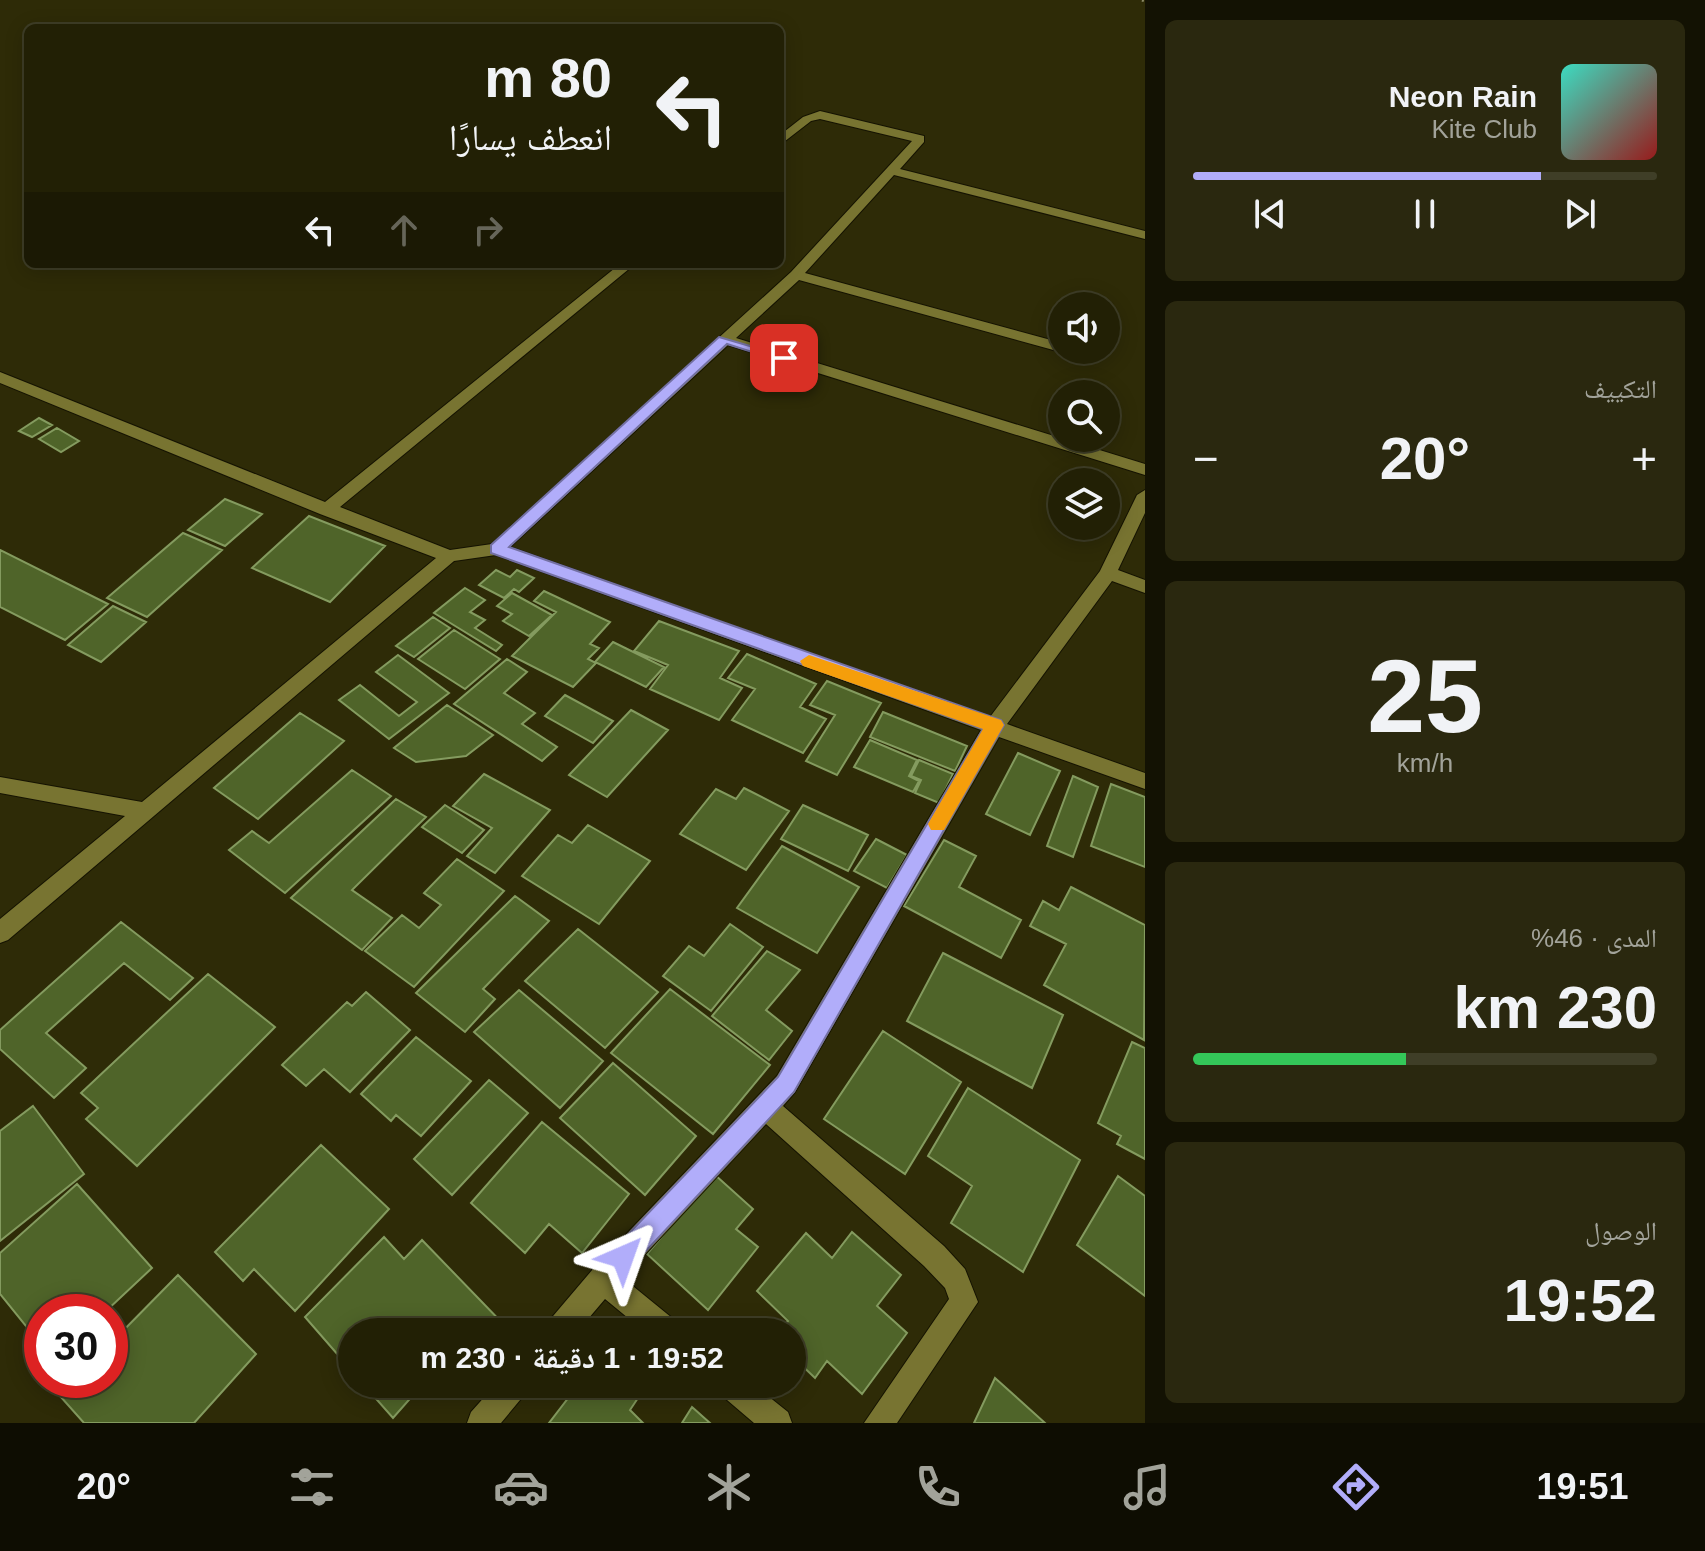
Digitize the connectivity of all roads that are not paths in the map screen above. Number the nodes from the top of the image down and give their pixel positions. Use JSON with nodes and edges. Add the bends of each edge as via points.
{"nodes":[{"id":1,"x":784,"y":138,"type":"edge"},
{"id":2,"x":893,"y":171,"type":"junction"},
{"id":3,"x":1145,"y":235,"type":"edge"},
{"id":4,"x":623,"y":268,"type":"edge"},
{"id":5,"x":796,"y":275,"type":"junction"},
{"id":6,"x":724,"y":339,"type":"junction"},
{"id":7,"x":1048,"y":344,"type":"edge"},
{"id":8,"x":0,"y":377,"type":"edge"},
{"id":9,"x":1145,"y":470,"type":"edge"},
{"id":10,"x":1145,"y":495,"type":"edge"},
{"id":11,"x":326,"y":510,"type":"junction"},
{"id":12,"x":497,"y":549,"type":"junction"},
{"id":13,"x":449,"y":556,"type":"junction"},
{"id":14,"x":1108,"y":573,"type":"junction"},
{"id":15,"x":1145,"y":587,"type":"edge"},
{"id":16,"x":995,"y":725,"type":"junction"},
{"id":17,"x":1145,"y":781,"type":"edge"},
{"id":18,"x":0,"y":785,"type":"edge"},
{"id":19,"x":146,"y":811,"type":"junction"},
{"id":20,"x":0,"y":933,"type":"edge"},
{"id":21,"x":765,"y":1107,"type":"junction"},
{"id":22,"x":603,"y":1279,"type":"junction"},
{"id":23,"x":570,"y":1318,"type":"edge"},
{"id":24,"x":650,"y":1318,"type":"edge"},
{"id":25,"x":503,"y":1398,"type":"edge"},
{"id":26,"x":747,"y":1398,"type":"edge"},
{"id":27,"x":482,"y":1423,"type":"edge"},
{"id":28,"x":777,"y":1423,"type":"edge"},
{"id":29,"x":879,"y":1423,"type":"edge"}],
"edges":[{"from":1,"to":2,"type":"street","via":[[820,115],[920,139]]},
{"from":2,"to":3,"type":"street"},
{"from":2,"to":5,"type":"street"},
{"from":4,"to":11,"type":"street"},
{"from":5,"to":6,"type":"street"},
{"from":5,"to":7,"type":"street"},
{"from":6,"to":9,"type":"street"},
{"from":6,"to":12,"type":"street"},
{"from":8,"to":11,"type":"street"},
{"from":10,"to":14,"type":"street"},
{"from":11,"to":13,"type":"street"},
{"from":12,"to":13,"type":"street"},
{"from":12,"to":16,"type":"street"},
{"from":13,"to":19,"type":"street"},
{"from":14,"to":15,"type":"street"},
{"from":14,"to":16,"type":"street"},
{"from":16,"to":17,"type":"street"},
{"from":16,"to":21,"type":"street","via":[[786,1084]]},
{"from":18,"to":19,"type":"street"},
{"from":19,"to":20,"type":"street"},
{"from":21,"to":22,"type":"street"},
{"from":21,"to":29,"type":"street","via":[[934,1256],[955,1279],[964,1302]]},
{"from":22,"to":23,"type":"street"},
{"from":22,"to":24,"type":"street"},
{"from":25,"to":27,"type":"street"},
{"from":26,"to":28,"type":"street"}]}
